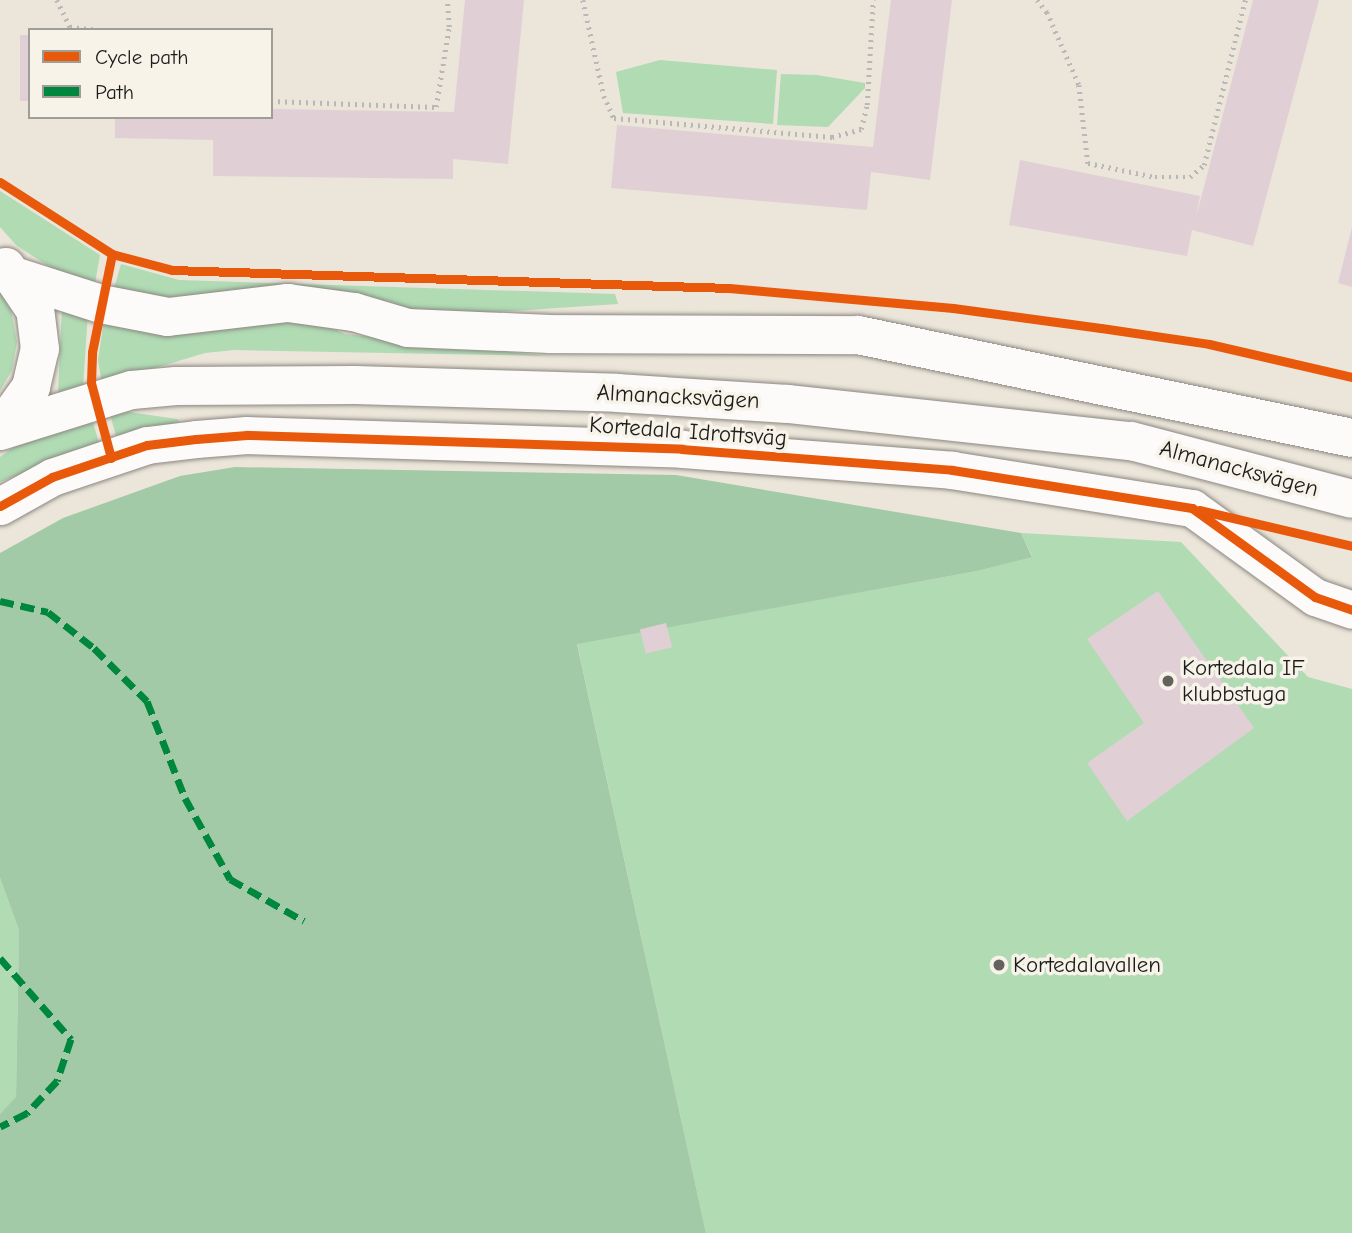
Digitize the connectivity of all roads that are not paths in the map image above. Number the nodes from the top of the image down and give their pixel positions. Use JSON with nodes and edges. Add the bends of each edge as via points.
{"nodes":[{"id":1,"x":7,"y":268,"type":"edge"},
{"id":2,"x":0,"y":430,"type":"edge"},
{"id":3,"x":1352,"y":438,"type":"edge"},
{"id":4,"x":1352,"y":499,"type":"edge"},
{"id":5,"x":0,"y":506,"type":"edge"},
{"id":6,"x":1352,"y":610,"type":"edge"}],
"edges":[{"from":1,"to":2,"type":"main road","name":"Almanacksvägen","via":[[35,310],[40,349],[31,387]]},
{"from":1,"to":3,"type":"main road","name":"Almanacksvägen","via":[[101,304],[168,317],[288,303],[354,312],[408,328],[550,334],[858,335]]},
{"from":2,"to":4,"type":"main road","name":"Almanacksvägen","via":[[132,390],[176,386],[355,385],[617,393],[788,404],[1131,441]]},
{"from":5,"to":6,"type":"street","name":"Kortedala Idrottsväg","via":[[52,477],[147,445],[209,438],[288,436],[695,450],[952,470],[1192,508],[1315,597]]}]}
